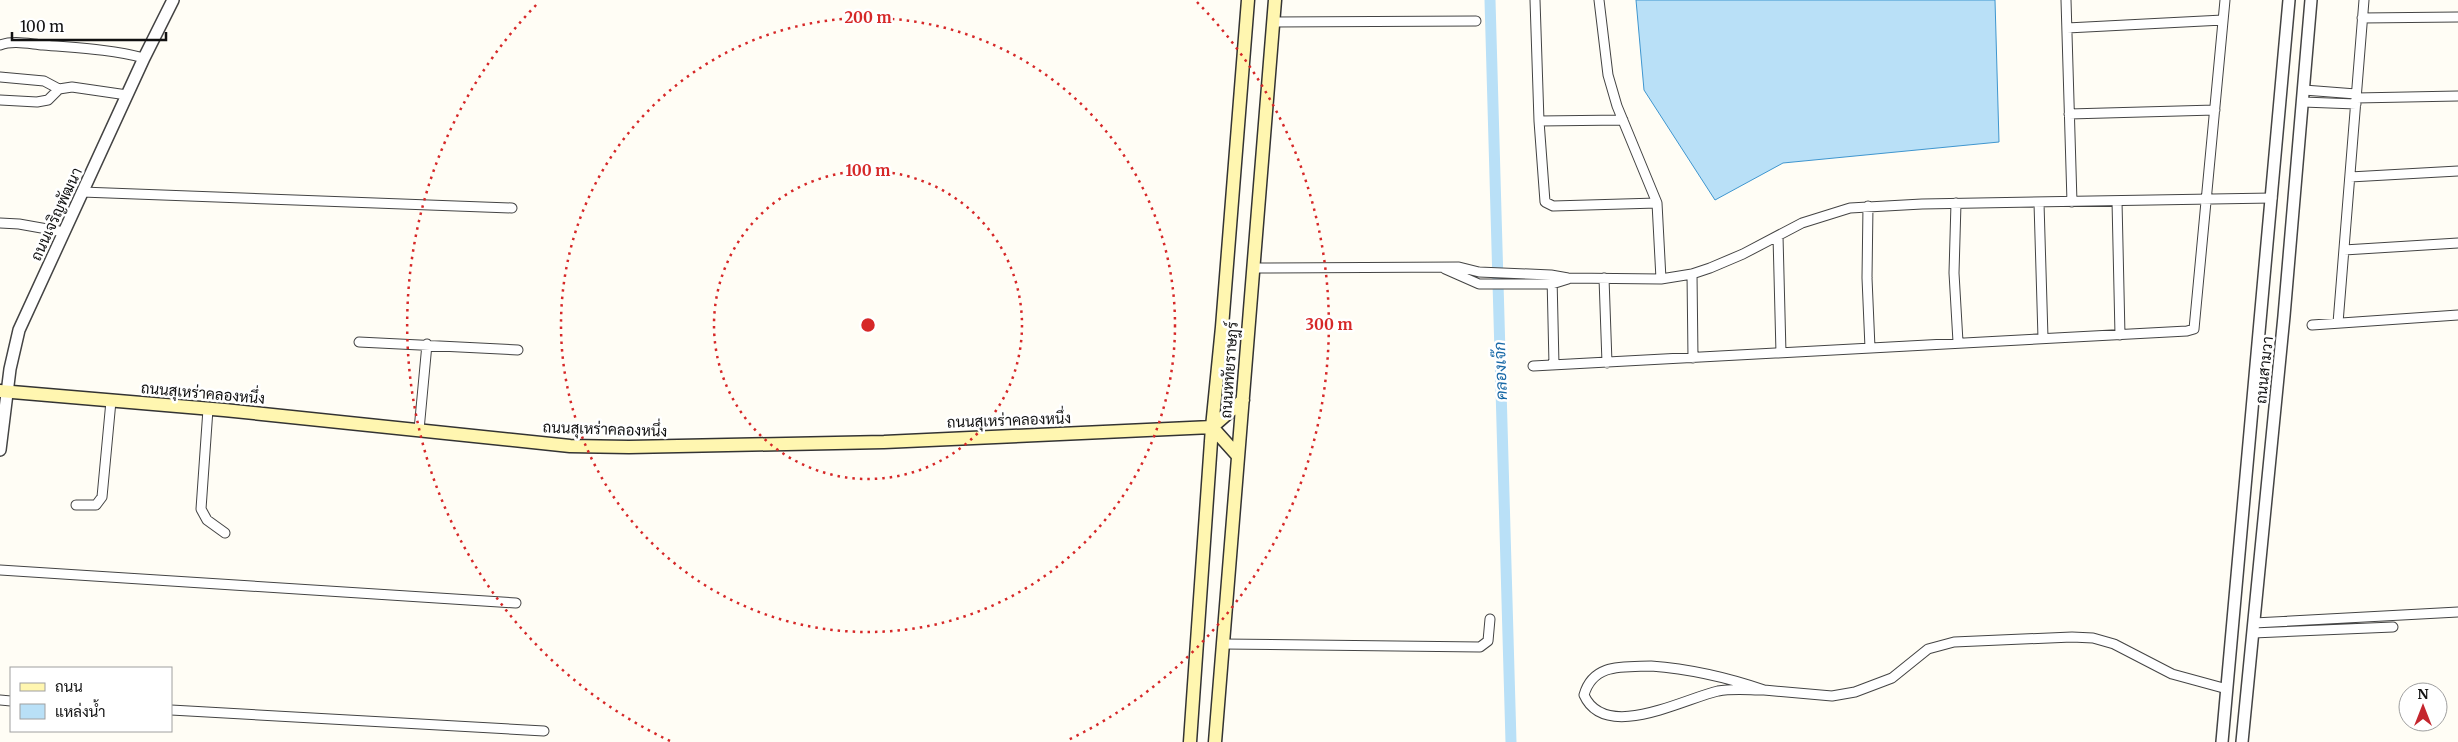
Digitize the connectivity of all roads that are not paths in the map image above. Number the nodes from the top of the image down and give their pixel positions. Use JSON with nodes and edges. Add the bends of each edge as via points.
{"nodes":[{"id":1,"x":173,"y":0,"type":"edge"},
{"id":2,"x":1248,"y":0,"type":"edge"},
{"id":3,"x":1275,"y":0,"type":"edge"},
{"id":4,"x":1535,"y":0,"type":"edge"},
{"id":5,"x":1599,"y":0,"type":"edge"},
{"id":6,"x":2066,"y":0,"type":"edge"},
{"id":7,"x":2225,"y":0,"type":"edge"},
{"id":8,"x":2289,"y":0,"type":"edge"},
{"id":9,"x":2311,"y":0,"type":"edge"},
{"id":10,"x":2364,"y":0,"type":"edge"},
{"id":11,"x":2458,"y":17,"type":"edge"},
{"id":12,"x":2362,"y":18,"type":"junction"},
{"id":13,"x":2223,"y":20,"type":"junction"},
{"id":14,"x":1476,"y":21,"type":"dead end"},
{"id":15,"x":1273,"y":22,"type":"junction"},
{"id":16,"x":2067,"y":28,"type":"junction"},
{"id":17,"x":0,"y":45,"type":"edge"},
{"id":18,"x":144,"y":58,"type":"junction"},
{"id":19,"x":0,"y":77,"type":"edge"},
{"id":20,"x":59,"y":89,"type":"junction"},
{"id":21,"x":127,"y":94,"type":"junction"},
{"id":22,"x":2303,"y":96,"type":"junction"},
{"id":23,"x":2458,"y":96,"type":"edge"},
{"id":24,"x":2356,"y":99,"type":"junction"},
{"id":25,"x":0,"y":100,"type":"edge"},
{"id":26,"x":2215,"y":110,"type":"junction"},
{"id":27,"x":2069,"y":114,"type":"junction"},
{"id":28,"x":1623,"y":120,"type":"junction"},
{"id":29,"x":1539,"y":121,"type":"junction"},
{"id":30,"x":2458,"y":171,"type":"edge"},
{"id":31,"x":2350,"y":177,"type":"junction"},
{"id":32,"x":82,"y":192,"type":"junction"},
{"id":33,"x":2272,"y":198,"type":"junction"},
{"id":34,"x":2206,"y":199,"type":"junction"},
{"id":35,"x":2117,"y":201,"type":"junction"},
{"id":36,"x":2072,"y":202,"type":"junction"},
{"id":37,"x":1658,"y":203,"type":"junction"},
{"id":38,"x":1956,"y":203,"type":"junction"},
{"id":39,"x":2039,"y":203,"type":"junction"},
{"id":40,"x":1868,"y":206,"type":"junction"},
{"id":41,"x":512,"y":208,"type":"dead end"},
{"id":42,"x":0,"y":223,"type":"edge"},
{"id":43,"x":64,"y":232,"type":"junction"},
{"id":44,"x":1778,"y":236,"type":"junction"},
{"id":45,"x":2458,"y":242,"type":"edge"},
{"id":46,"x":2344,"y":250,"type":"junction"},
{"id":47,"x":1440,"y":267,"type":"junction"},
{"id":48,"x":1253,"y":268,"type":"junction"},
{"id":49,"x":1692,"y":274,"type":"junction"},
{"id":50,"x":1604,"y":278,"type":"junction"},
{"id":51,"x":1552,"y":279,"type":"junction"},
{"id":52,"x":1661,"y":279,"type":"junction"},
{"id":53,"x":2458,"y":316,"type":"edge"},
{"id":54,"x":2338,"y":323,"type":"junction"},
{"id":55,"x":2312,"y":325,"type":"dead end"},
{"id":56,"x":2120,"y":335,"type":"junction"},
{"id":57,"x":2043,"y":338,"type":"junction"},
{"id":58,"x":359,"y":342,"type":"dead end"},
{"id":59,"x":1958,"y":342,"type":"junction"},
{"id":60,"x":427,"y":344,"type":"junction"},
{"id":61,"x":1870,"y":348,"type":"junction"},
{"id":62,"x":518,"y":350,"type":"dead end"},
{"id":63,"x":1781,"y":354,"type":"junction"},
{"id":64,"x":1693,"y":358,"type":"junction"},
{"id":65,"x":1607,"y":364,"type":"junction"},
{"id":66,"x":1554,"y":365,"type":"junction"},
{"id":67,"x":1532,"y":366,"type":"dead end"},
{"id":68,"x":4,"y":392,"type":"edge"},
{"id":69,"x":1243,"y":400,"type":"junction"},
{"id":70,"x":111,"y":401,"type":"junction"},
{"id":71,"x":208,"y":409,"type":"junction"},
{"id":72,"x":1212,"y":427,"type":"junction"},
{"id":73,"x":419,"y":430,"type":"junction"},
{"id":74,"x":0,"y":450,"type":"edge"},
{"id":75,"x":1238,"y":456,"type":"junction"},
{"id":76,"x":76,"y":505,"type":"dead end"},
{"id":77,"x":2241,"y":530,"type":"junction"},
{"id":78,"x":2263,"y":532,"type":"junction"},
{"id":79,"x":225,"y":533,"type":"dead end"},
{"id":80,"x":0,"y":570,"type":"edge"},
{"id":81,"x":516,"y":603,"type":"dead end"},
{"id":82,"x":2458,"y":612,"type":"edge"},
{"id":83,"x":1490,"y":619,"type":"dead end"},
{"id":84,"x":2393,"y":627,"type":"dead end"},
{"id":85,"x":2253,"y":628,"type":"junction"},
{"id":86,"x":1223,"y":644,"type":"junction"},
{"id":87,"x":2227,"y":689,"type":"junction"},
{"id":88,"x":1764,"y":690,"type":"junction"},
{"id":89,"x":172,"y":710,"type":"edge"},
{"id":90,"x":544,"y":731,"type":"dead end"},
{"id":91,"x":1190,"y":742,"type":"edge"},
{"id":92,"x":1215,"y":742,"type":"edge"},
{"id":93,"x":2222,"y":742,"type":"edge"},
{"id":94,"x":2242,"y":742,"type":"edge"}],
"edges":[{"from":1,"to":18,"type":"street","name":"ถนนเจริญพัฒนา"},
{"from":2,"to":72,"type":"main road","name":"ถนนหทัยราษฎร์"},
{"from":3,"to":15,"type":"main road","name":"ถนนหทัยราษฎร์"},
{"from":4,"to":29,"type":"street"},
{"from":5,"to":28,"type":"street","via":[[1608,76]]},
{"from":6,"to":16,"type":"street"},
{"from":7,"to":13,"type":"street"},
{"from":8,"to":33,"type":"street","name":"ถนนสามวา"},
{"from":9,"to":22,"type":"street","name":"ถนนสามวา"},
{"from":10,"to":12,"type":"street"},
{"from":11,"to":12,"type":"street"},
{"from":12,"to":24,"type":"street"},
{"from":13,"to":16,"type":"street"},
{"from":13,"to":26,"type":"street"},
{"from":14,"to":15,"type":"street"},
{"from":15,"to":48,"type":"main road","name":"ถนนหทัยราษฎร์"},
{"from":16,"to":27,"type":"street"},
{"from":17,"to":18,"type":"street","via":[[83,47]]},
{"from":18,"to":21,"type":"street","name":"ถนนเจริญพัฒนา"},
{"from":19,"to":20,"type":"street","via":[[44,81]]},
{"from":20,"to":21,"type":"street","via":[[88,88]]},
{"from":20,"to":25,"type":"street","via":[[48,100]]},
{"from":21,"to":32,"type":"street","name":"ถนนเจริญพัฒนา"},
{"from":22,"to":24,"type":"street"},
{"from":22,"to":78,"type":"street","name":"ถนนสามวา"},
{"from":23,"to":24,"type":"street"},
{"from":24,"to":31,"type":"street"},
{"from":26,"to":27,"type":"street"},
{"from":26,"to":34,"type":"street"},
{"from":27,"to":36,"type":"street"},
{"from":28,"to":29,"type":"street"},
{"from":28,"to":37,"type":"street"},
{"from":29,"to":37,"type":"street","via":[[1543,197],[1548,205]]},
{"from":30,"to":31,"type":"street"},
{"from":31,"to":46,"type":"street"},
{"from":32,"to":41,"type":"street"},
{"from":32,"to":43,"type":"street","name":"ถนนเจริญพัฒนา"},
{"from":33,"to":34,"type":"street"},
{"from":33,"to":77,"type":"street","name":"ถนนสามวา"},
{"from":34,"to":35,"type":"street"},
{"from":34,"to":56,"type":"street","via":[[2194,329]]},
{"from":35,"to":36,"type":"street"},
{"from":35,"to":56,"type":"street"},
{"from":36,"to":39,"type":"street"},
{"from":37,"to":52,"type":"street"},
{"from":38,"to":39,"type":"street"},
{"from":38,"to":40,"type":"street"},
{"from":38,"to":59,"type":"street","via":[[1954,273]]},
{"from":39,"to":57,"type":"street"},
{"from":40,"to":44,"type":"street","via":[[1826,214]]},
{"from":40,"to":61,"type":"street"},
{"from":42,"to":43,"type":"street"},
{"from":43,"to":68,"type":"street","name":"ถนนเจริญพัฒนา","via":[[15,341]]},
{"from":44,"to":49,"type":"street"},
{"from":44,"to":63,"type":"street"},
{"from":45,"to":46,"type":"street"},
{"from":46,"to":54,"type":"street"},
{"from":47,"to":48,"type":"street"},
{"from":47,"to":51,"type":"street"},
{"from":47,"to":51,"type":"street","via":[[1479,284],[1513,285]]},
{"from":48,"to":69,"type":"main road","name":"ถนนหทัยราษฎร์"},
{"from":49,"to":52,"type":"street"},
{"from":49,"to":64,"type":"street"},
{"from":50,"to":51,"type":"street"},
{"from":50,"to":52,"type":"street"},
{"from":50,"to":65,"type":"street"},
{"from":51,"to":66,"type":"street"},
{"from":53,"to":54,"type":"street"},
{"from":54,"to":55,"type":"street"},
{"from":56,"to":57,"type":"street"},
{"from":57,"to":59,"type":"street"},
{"from":58,"to":60,"type":"street"},
{"from":59,"to":61,"type":"street"},
{"from":60,"to":62,"type":"street"},
{"from":60,"to":73,"type":"street"},
{"from":61,"to":63,"type":"street"},
{"from":63,"to":64,"type":"street"},
{"from":64,"to":65,"type":"street"},
{"from":65,"to":66,"type":"street"},
{"from":66,"to":67,"type":"street"},
{"from":68,"to":70,"type":"main road","name":"ถนนสุเหร่าคลองหนึ่ง"},
{"from":68,"to":74,"type":"street","name":"ถนนเจริญพัฒนา"},
{"from":69,"to":72,"type":"main road"},
{"from":69,"to":75,"type":"main road","name":"ถนนหทัยราษฎร์"},
{"from":70,"to":71,"type":"main road","name":"ถนนสุเหร่าคลองหนึ่ง"},
{"from":70,"to":76,"type":"street","via":[[102,498],[96,505]]},
{"from":71,"to":73,"type":"main road","name":"ถนนสุเหร่าคลองหนึ่ง"},
{"from":71,"to":79,"type":"street","via":[[201,508],[203,515]]},
{"from":72,"to":73,"type":"main road","name":"ถนนสุเหร่าคลองหนึ่ง","via":[[689,448],[570,446]]},
{"from":72,"to":75,"type":"main road"},
{"from":72,"to":91,"type":"main road","name":"ถนนหทัยราษฎร์"},
{"from":75,"to":86,"type":"main road","name":"ถนนหทัยราษฎร์"},
{"from":77,"to":78,"type":"street"},
{"from":77,"to":87,"type":"street","name":"ถนนสามวา"},
{"from":78,"to":85,"type":"street","name":"ถนนสามวา"},
{"from":80,"to":81,"type":"street"},
{"from":82,"to":85,"type":"street"},
{"from":83,"to":86,"type":"street","via":[[1488,641],[1480,647]]},
{"from":84,"to":85,"type":"street"},
{"from":85,"to":94,"type":"street","name":"ถนนสามวา"},
{"from":86,"to":92,"type":"main road","name":"ถนนหทัยราษฎร์"},
{"from":87,"to":88,"type":"street","via":[[2172,674],[2114,644],[2072,636],[1954,642],[1928,650],[1892,678],[1855,692],[1832,696]]},
{"from":87,"to":93,"type":"street","name":"ถนนสามวา"},
{"from":88,"to":88,"type":"street","via":[[1724,676],[1651,666],[1607,670],[1587,683],[1584,695],[1589,706],[1597,712],[1628,717],[1719,691]]},
{"from":89,"to":90,"type":"street"}]}
